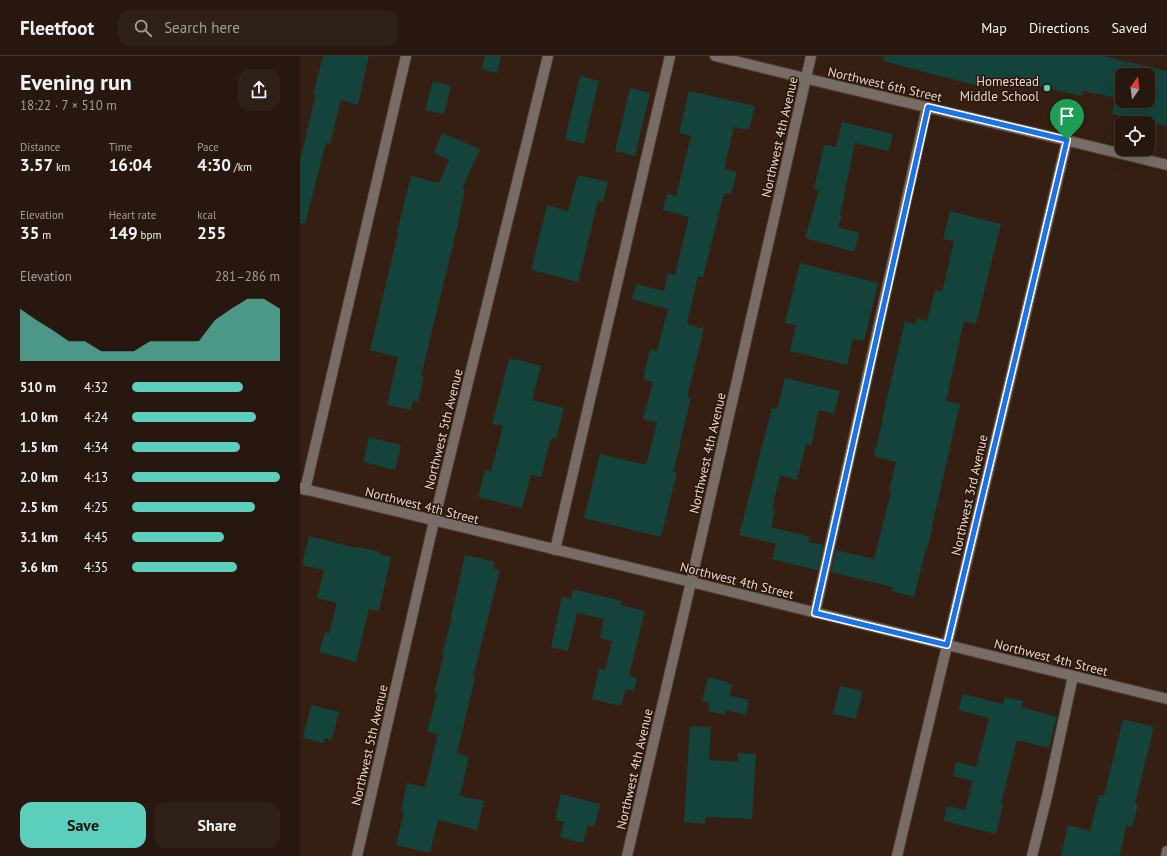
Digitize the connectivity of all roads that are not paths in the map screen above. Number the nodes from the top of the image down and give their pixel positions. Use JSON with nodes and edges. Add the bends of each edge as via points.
{"nodes":[{"id":1,"x":406,"y":56,"type":"edge"},
{"id":2,"x":548,"y":56,"type":"edge"},
{"id":3,"x":670,"y":56,"type":"edge"},
{"id":4,"x":715,"y":56,"type":"edge"},
{"id":5,"x":811,"y":56,"type":"edge"},
{"id":6,"x":806,"y":79,"type":"junction"},
{"id":7,"x":928,"y":107,"type":"junction"},
{"id":8,"x":1067,"y":140,"type":"junction"},
{"id":9,"x":1167,"y":165,"type":"edge"},
{"id":10,"x":303,"y":489,"type":"edge"},
{"id":11,"x":434,"y":521,"type":"junction"},
{"id":12,"x":555,"y":550,"type":"junction"},
{"id":13,"x":690,"y":582,"type":"junction"},
{"id":14,"x":815,"y":613,"type":"junction"},
{"id":15,"x":947,"y":645,"type":"junction"},
{"id":16,"x":1073,"y":676,"type":"junction"},
{"id":17,"x":1167,"y":699,"type":"edge"},
{"id":18,"x":1167,"y":851,"type":"edge"},
{"id":19,"x":357,"y":856,"type":"edge"},
{"id":20,"x":627,"y":856,"type":"edge"},
{"id":21,"x":896,"y":856,"type":"edge"},
{"id":22,"x":1032,"y":856,"type":"edge"},
{"id":23,"x":1166,"y":856,"type":"edge"}],
"edges":[{"from":1,"to":10,"type":"street"},
{"from":2,"to":11,"type":"street","name":"Northwest 5th Avenue"},
{"from":3,"to":12,"type":"street"},
{"from":4,"to":6,"type":"street","name":"Northwest 6th Street"},
{"from":5,"to":6,"type":"street","name":"Northwest 4th Avenue"},
{"from":6,"to":7,"type":"street","name":"Northwest 6th Street"},
{"from":6,"to":13,"type":"street","name":"Northwest 4th Avenue"},
{"from":7,"to":8,"type":"street","name":"Northwest 6th Street"},
{"from":7,"to":14,"type":"street"},
{"from":8,"to":9,"type":"street","name":"Northwest 6th Street"},
{"from":8,"to":15,"type":"street","name":"Northwest 3rd Avenue"},
{"from":10,"to":11,"type":"street","name":"Northwest 4th Street"},
{"from":11,"to":12,"type":"street","name":"Northwest 4th Street"},
{"from":11,"to":19,"type":"street","name":"Northwest 5th Avenue"},
{"from":12,"to":13,"type":"street","name":"Northwest 4th Street"},
{"from":13,"to":14,"type":"street","name":"Northwest 4th Street"},
{"from":13,"to":20,"type":"street","name":"Northwest 4th Avenue"},
{"from":14,"to":15,"type":"street","name":"Northwest 4th Street"},
{"from":15,"to":16,"type":"street","name":"Northwest 4th Street"},
{"from":15,"to":21,"type":"street","name":"Northwest 3rd Avenue"},
{"from":16,"to":17,"type":"street","name":"Northwest 4th Street"},
{"from":16,"to":22,"type":"street"},
{"from":18,"to":23,"type":"street"}]}
